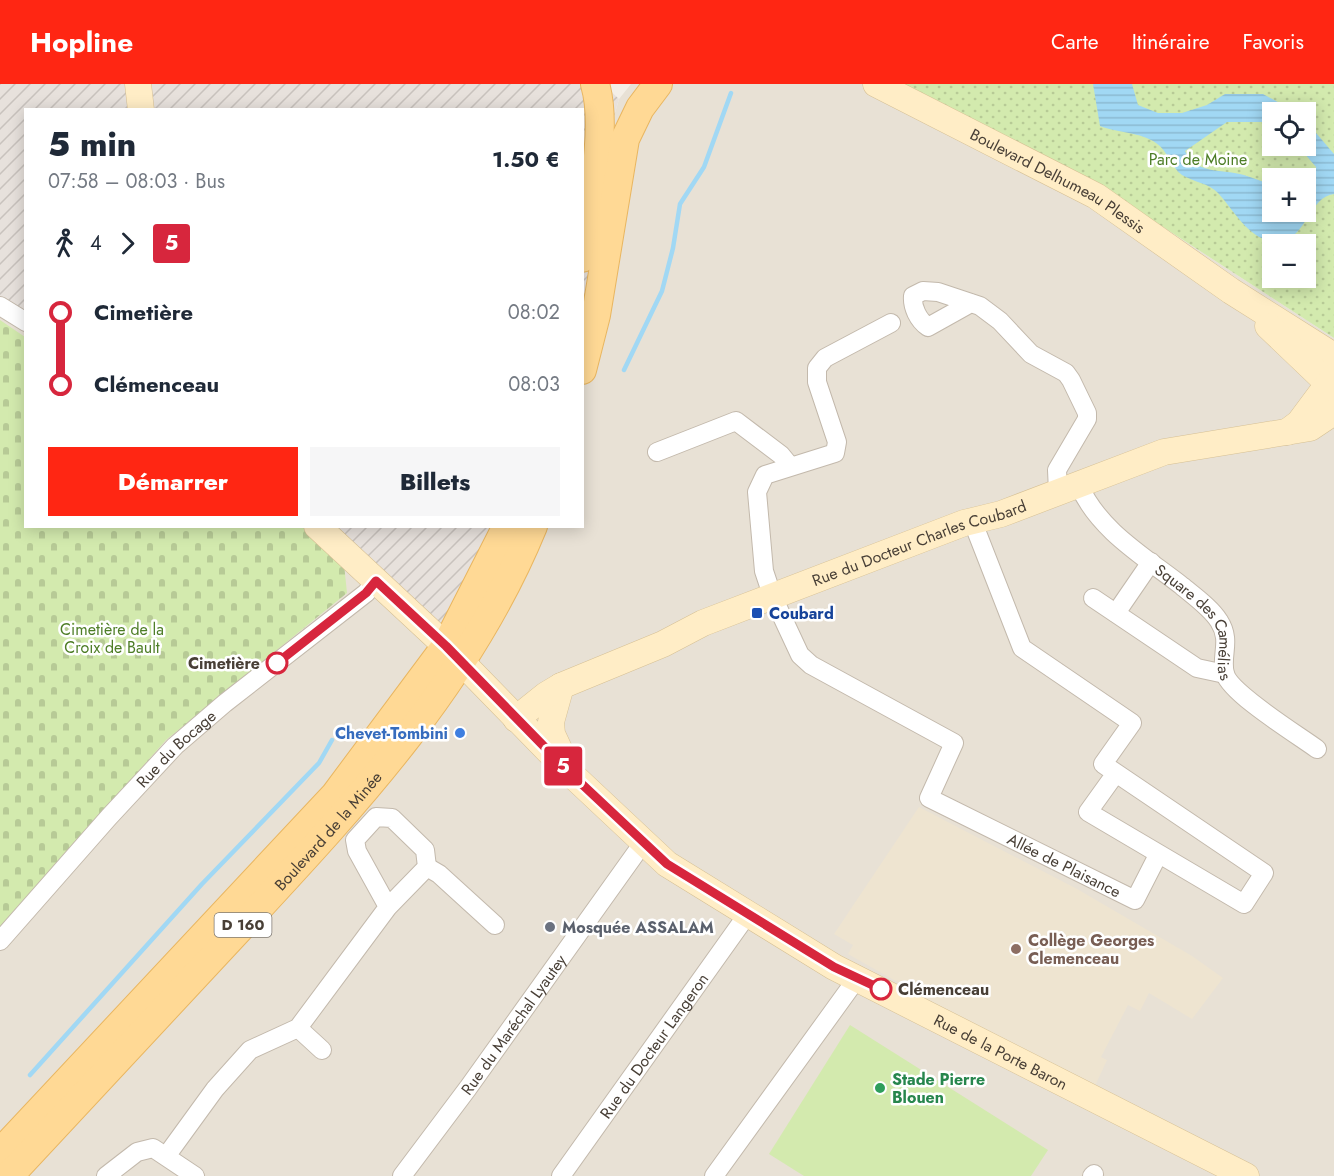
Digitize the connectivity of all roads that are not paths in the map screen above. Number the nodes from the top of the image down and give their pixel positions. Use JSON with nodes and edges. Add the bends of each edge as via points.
{"nodes":[{"id":1,"x":138,"y":84,"type":"edge"},
{"id":2,"x":596,"y":84,"type":"edge"},
{"id":3,"x":658,"y":84,"type":"edge"},
{"id":4,"x":876,"y":84,"type":"edge"},
{"id":5,"x":141,"y":108,"type":"edge"},
{"id":6,"x":584,"y":244,"type":"edge"},
{"id":7,"x":971,"y":303,"type":"dead end"},
{"id":8,"x":0,"y":306,"type":"edge"},
{"id":9,"x":24,"y":321,"type":"edge"},
{"id":10,"x":891,"y":323,"type":"dead end"},
{"id":11,"x":584,"y":362,"type":"edge"},
{"id":12,"x":1328,"y":384,"type":"edge"},
{"id":13,"x":657,"y":452,"type":"dead end"},
{"id":14,"x":790,"y":466,"type":"junction"},
{"id":15,"x":1069,"y":488,"type":"junction"},
{"id":16,"x":972,"y":520,"type":"junction"},
{"id":17,"x":319,"y":528,"type":"edge"},
{"id":18,"x":506,"y":528,"type":"edge"},
{"id":19,"x":531,"y":528,"type":"edge"},
{"id":20,"x":1151,"y":562,"type":"junction"},
{"id":21,"x":376,"y":581,"type":"junction"},
{"id":22,"x":772,"y":595,"type":"junction"},
{"id":23,"x":1093,"y":598,"type":"dead end"},
{"id":24,"x":1116,"y":614,"type":"junction"},
{"id":25,"x":454,"y":654,"type":"junction"},
{"id":26,"x":1225,"y":674,"type":"junction"},
{"id":27,"x":561,"y":686,"type":"junction"},
{"id":28,"x":516,"y":719,"type":"junction"},
{"id":29,"x":1317,"y":749,"type":"dead end"},
{"id":30,"x":569,"y":772,"type":"junction"},
{"id":31,"x":1116,"y":772,"type":"junction"},
{"id":32,"x":643,"y":843,"type":"junction"},
{"id":33,"x":1158,"y":855,"type":"junction"},
{"id":34,"x":427,"y":867,"type":"junction"},
{"id":35,"x":388,"y":907,"type":"junction"},
{"id":36,"x":747,"y":915,"type":"junction"},
{"id":37,"x":495,"y":925,"type":"dead end"},
{"id":38,"x":0,"y":941,"type":"edge"},
{"id":39,"x":858,"y":977,"type":"junction"},
{"id":40,"x":298,"y":1028,"type":"junction"},
{"id":41,"x":322,"y":1050,"type":"dead end"},
{"id":42,"x":0,"y":1153,"type":"edge"},
{"id":43,"x":167,"y":1155,"type":"junction"},
{"id":44,"x":9,"y":1176,"type":"edge"},
{"id":45,"x":106,"y":1176,"type":"edge"},
{"id":46,"x":195,"y":1176,"type":"edge"},
{"id":47,"x":402,"y":1176,"type":"edge"},
{"id":48,"x":561,"y":1176,"type":"edge"},
{"id":49,"x":714,"y":1176,"type":"edge"},
{"id":50,"x":1246,"y":1176,"type":"edge"}],
"edges":[{"from":1,"to":5,"type":"street"},
{"from":2,"to":6,"type":"main road","via":[[600,130]]},
{"from":3,"to":11,"type":"main road","via":[[640,108],[625,139],[596,315]]},
{"from":4,"to":12,"type":"street","name":"Boulevard Delhumeau Plessis","via":[[1096,196],[1231,291]]},
{"from":7,"to":15,"type":"street","via":[[1000,321],[1031,354],[1066,373],[1087,413],[1086,425],[1057,470]]},
{"from":8,"to":9,"type":"street"},
{"from":10,"to":14,"type":"street","name":"Allée de Plaisance","via":[[825,358],[818,368],[818,382],[837,442],[835,453]]},
{"from":12,"to":15,"type":"street","name":"Rue du Docteur Charles Coubard","via":[[1310,428],[1164,452]]},
{"from":13,"to":14,"type":"street","via":[[736,421]]},
{"from":14,"to":22,"type":"street","name":"Allée de Plaisance","via":[[765,475],[757,492],[764,571]]},
{"from":15,"to":16,"type":"street","name":"Rue du Docteur Charles Coubard","via":[[1001,514]]},
{"from":15,"to":20,"type":"street","name":"Square des Camélias","via":[[1111,531]]},
{"from":16,"to":22,"type":"street","name":"Rue du Docteur Charles Coubard"},
{"from":16,"to":31,"type":"street","via":[[1022,648],[1131,723],[1103,764]]},
{"from":17,"to":21,"type":"street","name":"Rue de la Porte Baron"},
{"from":18,"to":25,"type":"main road","number":"D 160"},
{"from":19,"to":25,"type":"main road","number":"D 160","via":[[486,624]]},
{"from":20,"to":24,"type":"street"},
{"from":20,"to":26,"type":"street","name":"Square des Camélias","via":[[1219,620],[1227,641]]},
{"from":21,"to":25,"type":"street","name":"Rue de la Porte Baron"},
{"from":21,"to":38,"type":"street","name":"Rue du Bocage","via":[[175,746]]},
{"from":22,"to":27,"type":"street","name":"Rue du Docteur Charles Coubard"},
{"from":22,"to":33,"type":"street","name":"Allée de Plaisance","via":[[800,655],[811,665],[954,743],[929,798],[1134,900]]},
{"from":23,"to":24,"type":"street"},
{"from":24,"to":26,"type":"street","via":[[1197,668]]},
{"from":25,"to":28,"type":"street","name":"Rue de la Porte Baron"},
{"from":25,"to":42,"type":"main road","name":"Boulevard de la Minée","number":"D 160","via":[[335,795]]},
{"from":25,"to":44,"type":"main road","name":"Boulevard de la Minée","number":"D 160","via":[[402,747],[340,821]]},
{"from":26,"to":29,"type":"street","name":"Square des Camélias","via":[[1238,692]]},
{"from":27,"to":28,"type":"street","name":"Rue du Docteur Charles Coubard"},
{"from":27,"to":30,"type":"street","via":[[551,722],[555,742]]},
{"from":28,"to":30,"type":"street","name":"Rue de la Porte Baron"},
{"from":30,"to":32,"type":"street","name":"Rue de la Porte Baron"},
{"from":31,"to":33,"type":"street","via":[[1089,812]]},
{"from":31,"to":33,"type":"street","via":[[1263,873],[1244,904]]},
{"from":32,"to":36,"type":"street","name":"Rue de la Porte Baron","via":[[667,864]]},
{"from":32,"to":47,"type":"street","name":"Rue du Maréchal Lyautey"},
{"from":34,"to":35,"type":"street"},
{"from":34,"to":35,"type":"street","via":[[425,850],[392,818],[376,817],[356,840],[357,851]]},
{"from":34,"to":37,"type":"street"},
{"from":35,"to":40,"type":"street"},
{"from":36,"to":39,"type":"street","name":"Rue de la Porte Baron"},
{"from":36,"to":48,"type":"street","name":"Rue du Docteur Langeron"},
{"from":39,"to":49,"type":"street"},
{"from":39,"to":50,"type":"street","name":"Rue de la Porte Baron"},
{"from":40,"to":41,"type":"street"},
{"from":40,"to":43,"type":"street","via":[[250,1050]]},
{"from":43,"to":45,"type":"street","via":[[153,1148],[137,1152]]},
{"from":43,"to":46,"type":"street"}]}
